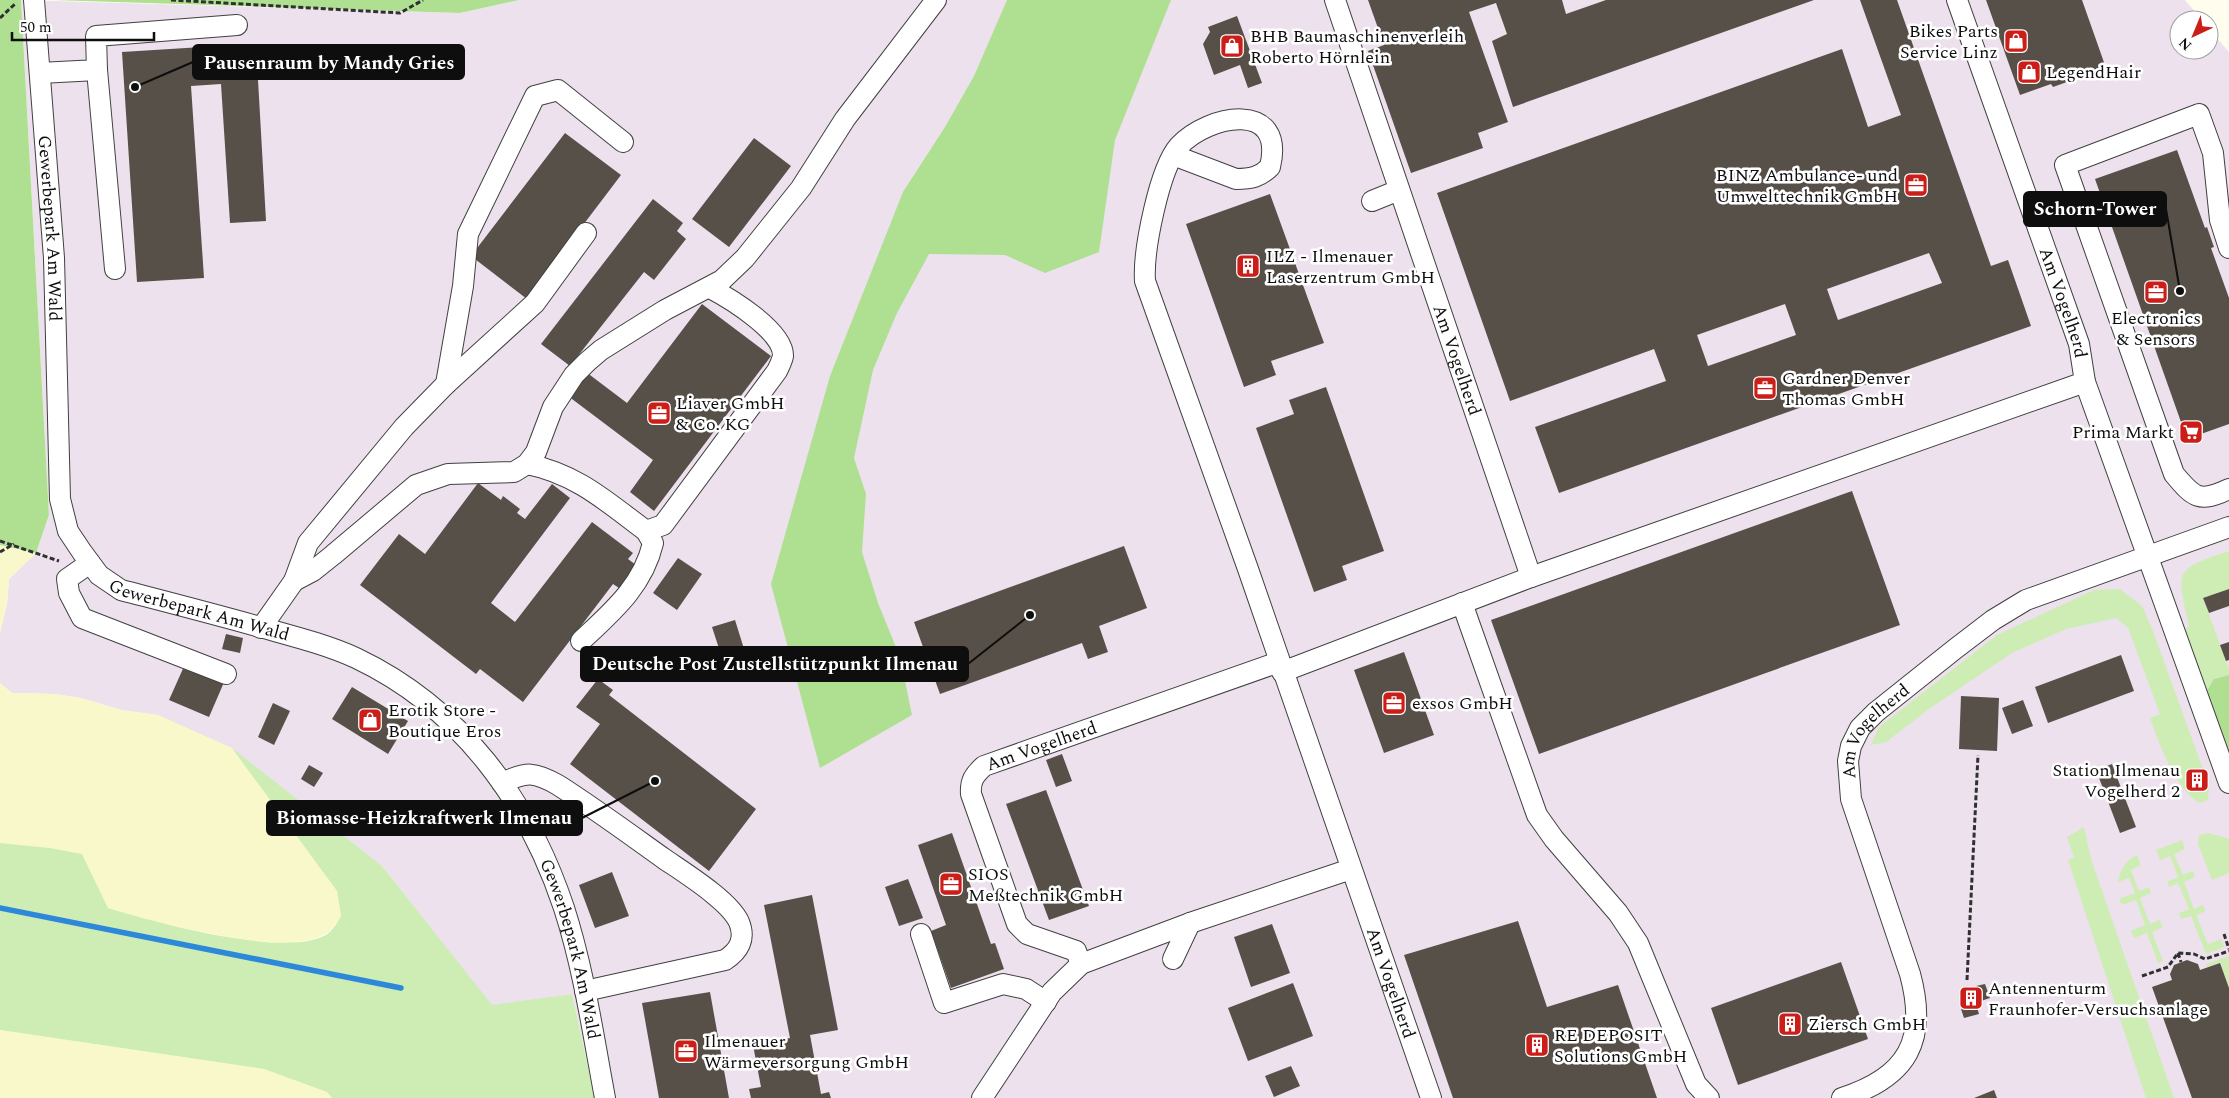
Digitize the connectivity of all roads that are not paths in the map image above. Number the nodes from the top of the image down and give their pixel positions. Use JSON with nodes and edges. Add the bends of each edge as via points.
{"nodes":[{"id":1,"x":34,"y":0,"type":"edge"},
{"id":2,"x":936,"y":0,"type":"edge"},
{"id":3,"x":1335,"y":0,"type":"edge"},
{"id":4,"x":1957,"y":0,"type":"edge"},
{"id":5,"x":237,"y":25,"type":"dead end"},
{"id":6,"x":97,"y":70,"type":"junction"},
{"id":7,"x":40,"y":72,"type":"junction"},
{"id":8,"x":623,"y":142,"type":"dead end"},
{"id":9,"x":1173,"y":155,"type":"junction"},
{"id":10,"x":1399,"y":190,"type":"junction"},
{"id":11,"x":1372,"y":201,"type":"dead end"},
{"id":12,"x":586,"y":233,"type":"dead end"},
{"id":13,"x":2229,"y":248,"type":"edge"},
{"id":14,"x":114,"y":269,"type":"dead end"},
{"id":15,"x":710,"y":288,"type":"junction"},
{"id":16,"x":2085,"y":382,"type":"junction"},
{"id":17,"x":446,"y":384,"type":"junction"},
{"id":18,"x":527,"y":464,"type":"junction"},
{"id":19,"x":2229,"y":489,"type":"edge"},
{"id":20,"x":2210,"y":498,"type":"junction"},
{"id":21,"x":2225,"y":528,"type":"edge"},
{"id":22,"x":646,"y":531,"type":"junction"},
{"id":23,"x":2148,"y":556,"type":"junction"},
{"id":24,"x":86,"y":558,"type":"junction"},
{"id":25,"x":1530,"y":577,"type":"junction"},
{"id":26,"x":294,"y":581,"type":"junction"},
{"id":27,"x":1462,"y":602,"type":"junction"},
{"id":28,"x":261,"y":628,"type":"junction"},
{"id":29,"x":581,"y":641,"type":"dead end"},
{"id":30,"x":1281,"y":667,"type":"junction"},
{"id":31,"x":226,"y":674,"type":"dead end"},
{"id":32,"x":502,"y":783,"type":"junction"},
{"id":33,"x":2229,"y":783,"type":"edge"},
{"id":34,"x":1351,"y":869,"type":"junction"},
{"id":35,"x":1190,"y":923,"type":"junction"},
{"id":36,"x":921,"y":934,"type":"dead end"},
{"id":37,"x":1173,"y":959,"type":"dead end"},
{"id":38,"x":1081,"y":964,"type":"junction"},
{"id":39,"x":585,"y":991,"type":"junction"},
{"id":40,"x":1046,"y":1002,"type":"junction"},
{"id":41,"x":605,"y":1098,"type":"edge"},
{"id":42,"x":982,"y":1098,"type":"edge"},
{"id":43,"x":1430,"y":1098,"type":"edge"},
{"id":44,"x":1709,"y":1098,"type":"edge"},
{"id":45,"x":1842,"y":1098,"type":"edge"}],
"edges":[{"from":1,"to":7,"type":"street","name":"Gewerbepark Am Wald"},
{"from":2,"to":15,"type":"street","via":[[845,119],[801,188],[745,258]]},
{"from":3,"to":10,"type":"street","name":"Am Vogelherd"},
{"from":4,"to":16,"type":"street","name":"Am Vogelherd","via":[[2079,344]]},
{"from":5,"to":6,"type":"street","via":[[96,36]]},
{"from":6,"to":7,"type":"street"},
{"from":6,"to":14,"type":"street"},
{"from":7,"to":24,"type":"street","name":"Gewerbepark Am Wald","via":[[54,258],[60,499],[68,531]]},
{"from":8,"to":17,"type":"street","via":[[558,90],[535,96],[468,234],[463,286]]},
{"from":9,"to":9,"type":"street","name":"Am Vogelherd","via":[[1236,179],[1252,178],[1262,175],[1270,167],[1273,147],[1263,125],[1245,118],[1202,129],[1189,137]]},
{"from":9,"to":30,"type":"street","name":"Am Vogelherd","via":[[1159,188],[1146,257],[1145,281]]},
{"from":10,"to":11,"type":"street"},
{"from":10,"to":25,"type":"street","name":"Am Vogelherd"},
{"from":12,"to":17,"type":"street","via":[[535,303]]},
{"from":13,"to":20,"type":"street","via":[[2220,220],[2214,154],[2199,114],[2066,165],[2174,474],[2189,492]]},
{"from":15,"to":18,"type":"street","via":[[665,310],[587,362],[574,375],[553,407],[536,452]]},
{"from":15,"to":22,"type":"street","via":[[729,298],[758,321],[777,339],[783,356],[777,371],[663,525]]},
{"from":16,"to":23,"type":"street","name":"Am Vogelherd"},
{"from":16,"to":25,"type":"street","name":"Am Vogelherd"},
{"from":17,"to":26,"type":"street","via":[[404,427],[308,543]]},
{"from":18,"to":22,"type":"street","via":[[552,469],[578,480]]},
{"from":18,"to":26,"type":"street","via":[[514,472],[448,474],[416,485],[313,571]]},
{"from":19,"to":20,"type":"street"},
{"from":20,"to":21,"type":"street"},
{"from":21,"to":23,"type":"street","name":"Am Vogelherd"},
{"from":22,"to":29,"type":"street","via":[[653,543],[650,559],[642,574],[626,599]]},
{"from":23,"to":33,"type":"street","name":"Am Vogelherd"},
{"from":23,"to":45,"type":"street","name":"Am Vogelherd","via":[[2026,600],[1955,649],[1860,728],[1848,761],[1850,800],[1910,974],[1917,1001],[1917,1024],[1911,1047],[1897,1067],[1875,1085]]},
{"from":24,"to":28,"type":"street","name":"Gewerbepark Am Wald","via":[[99,575],[121,590]]},
{"from":24,"to":31,"type":"street","via":[[67,579],[69,593],[82,618]]},
{"from":25,"to":27,"type":"street","name":"Am Vogelherd"},
{"from":26,"to":28,"type":"street"},
{"from":27,"to":30,"type":"street","name":"Am Vogelherd"},
{"from":27,"to":44,"type":"street","via":[[1537,815],[1618,913],[1638,943],[1696,1084]]},
{"from":28,"to":32,"type":"street","name":"Gewerbepark Am Wald","via":[[348,655],[412,691],[472,742]]},
{"from":30,"to":34,"type":"street","name":"Am Vogelherd"},
{"from":30,"to":38,"type":"street","name":"Am Vogelherd","via":[[984,766],[975,774],[970,794],[1017,924],[1027,934],[1076,951]]},
{"from":32,"to":39,"type":"street","name":"Gewerbepark Am Wald","via":[[540,847],[564,908]]},
{"from":32,"to":39,"type":"street","via":[[535,773],[551,781],[708,890],[732,910],[739,922],[741,944],[736,953],[725,960]]},
{"from":34,"to":35,"type":"street"},
{"from":34,"to":43,"type":"street","name":"Am Vogelherd"},
{"from":35,"to":37,"type":"street"},
{"from":35,"to":38,"type":"street"},
{"from":36,"to":40,"type":"street","via":[[944,1003],[1003,984],[1026,989]]},
{"from":38,"to":40,"type":"street"},
{"from":39,"to":41,"type":"street","name":"Gewerbepark Am Wald"},
{"from":40,"to":42,"type":"street"}]}
